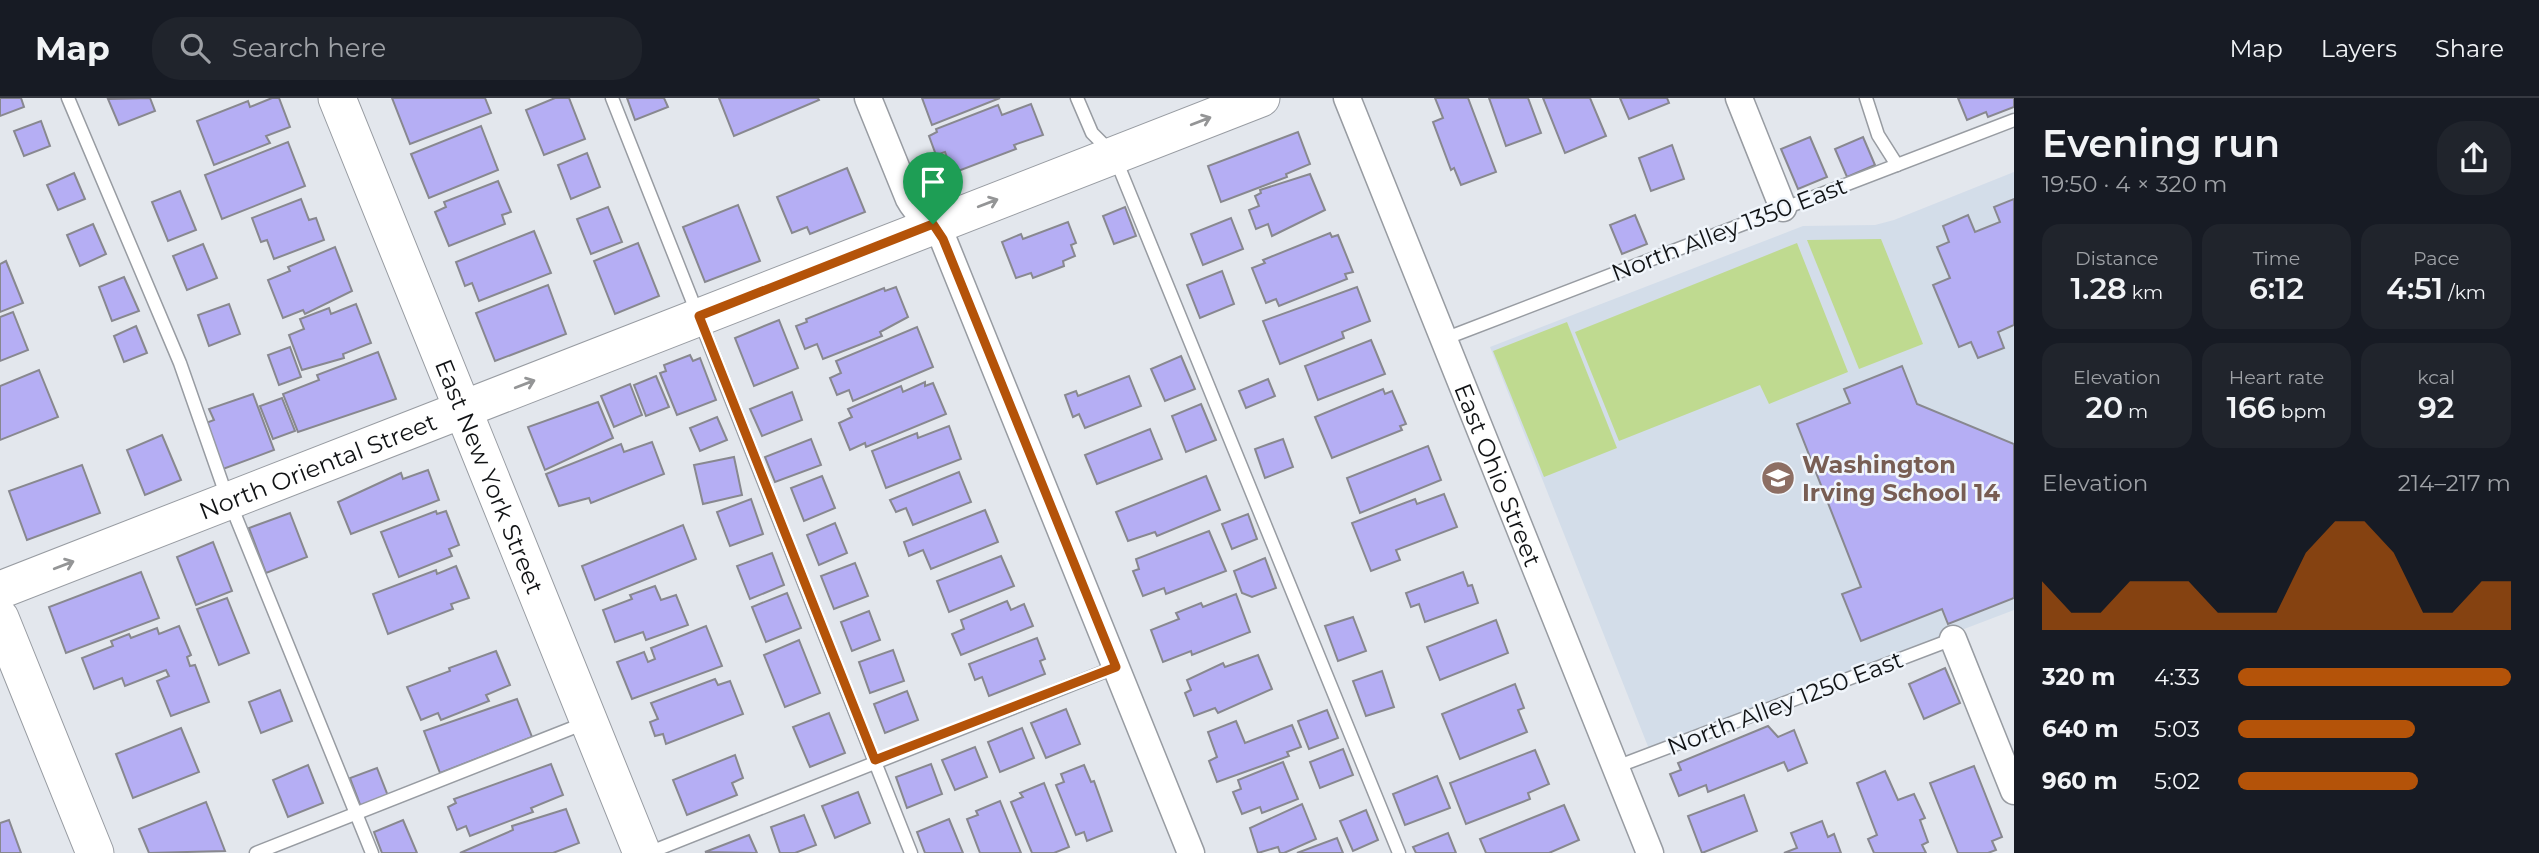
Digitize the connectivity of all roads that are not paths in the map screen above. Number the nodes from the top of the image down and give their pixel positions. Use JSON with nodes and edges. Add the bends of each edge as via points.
{"nodes":[{"id":1,"x":68,"y":98,"type":"edge"},
{"id":2,"x":337,"y":98,"type":"edge"},
{"id":3,"x":611,"y":98,"type":"edge"},
{"id":4,"x":868,"y":98,"type":"edge"},
{"id":5,"x":1077,"y":98,"type":"edge"},
{"id":6,"x":1261,"y":98,"type":"edge"},
{"id":7,"x":1347,"y":98,"type":"edge"},
{"id":8,"x":1738,"y":98,"type":"edge"},
{"id":9,"x":1866,"y":98,"type":"edge"},
{"id":10,"x":2014,"y":120,"type":"edge"},
{"id":11,"x":1114,"y":155,"type":"junction"},
{"id":12,"x":1897,"y":165,"type":"junction"},
{"id":13,"x":1783,"y":208,"type":"junction"},
{"id":14,"x":933,"y":224,"type":"junction"},
{"id":15,"x":699,"y":316,"type":"junction"},
{"id":16,"x":1444,"y":339,"type":"junction"},
{"id":17,"x":462,"y":408,"type":"junction"},
{"id":18,"x":229,"y":500,"type":"junction"},
{"id":19,"x":0,"y":590,"type":"edge"},
{"id":20,"x":0,"y":618,"type":"edge"},
{"id":21,"x":1953,"y":639,"type":"joint"},
{"id":22,"x":1116,"y":667,"type":"junction"},
{"id":23,"x":587,"y":723,"type":"junction"},
{"id":24,"x":875,"y":760,"type":"junction"},
{"id":25,"x":1616,"y":767,"type":"junction"},
{"id":26,"x":2014,"y":791,"type":"edge"},
{"id":27,"x":356,"y":813,"type":"junction"},
{"id":28,"x":95,"y":853,"type":"edge"},
{"id":29,"x":256,"y":853,"type":"edge"},
{"id":30,"x":372,"y":853,"type":"edge"},
{"id":31,"x":642,"y":853,"type":"edge"},
{"id":32,"x":648,"y":853,"type":"edge"},
{"id":33,"x":911,"y":853,"type":"edge"},
{"id":34,"x":1191,"y":853,"type":"edge"},
{"id":35,"x":1399,"y":853,"type":"edge"},
{"id":36,"x":1650,"y":853,"type":"edge"}],
"edges":[{"from":1,"to":18,"type":"lane","via":[[180,363]]},
{"from":2,"to":17,"type":"street","name":"East New York Street"},
{"from":3,"to":15,"type":"lane"},
{"from":4,"to":14,"type":"street","via":[[915,211]]},
{"from":5,"to":11,"type":"lane","via":[[1091,133]]},
{"from":11,"to":6,"type":"street","name":"North Oriental Street","one_way":true},
{"from":7,"to":16,"type":"street","name":"East Ohio Street"},
{"from":8,"to":13,"type":"street"},
{"from":9,"to":12,"type":"lane","via":[[1878,135]]},
{"from":10,"to":12,"type":"lane","name":"North Alley 1350 East"},
{"from":14,"to":11,"type":"street","name":"North Oriental Street","one_way":true},
{"from":11,"to":35,"type":"lane"},
{"from":12,"to":13,"type":"lane","name":"North Alley 1350 East"},
{"from":13,"to":16,"type":"lane","name":"North Alley 1350 East"},
{"from":14,"to":15,"type":"street","name":"North Oriental Street"},
{"from":14,"to":22,"type":"street","via":[[943,239]]},
{"from":17,"to":15,"type":"street","name":"North Oriental Street","one_way":true},
{"from":15,"to":24,"type":"lane"},
{"from":16,"to":25,"type":"street","name":"East Ohio Street"},
{"from":17,"to":18,"type":"street","name":"North Oriental Street"},
{"from":17,"to":23,"type":"street","name":"East New York Street"},
{"from":19,"to":18,"type":"street","name":"North Oriental Street","one_way":true},
{"from":18,"to":27,"type":"lane"},
{"from":20,"to":28,"type":"street"},
{"from":21,"to":25,"type":"lane","name":"North Alley 1250 East"},
{"from":21,"to":26,"type":"street"},
{"from":22,"to":24,"type":"lane"},
{"from":22,"to":34,"type":"street"},
{"from":23,"to":27,"type":"lane"},
{"from":23,"to":31,"type":"street","name":"East New York Street"},
{"from":24,"to":32,"type":"lane"},
{"from":24,"to":33,"type":"lane"},
{"from":25,"to":36,"type":"street","name":"East Ohio Street"},
{"from":27,"to":29,"type":"lane"},
{"from":27,"to":30,"type":"lane"}]}
